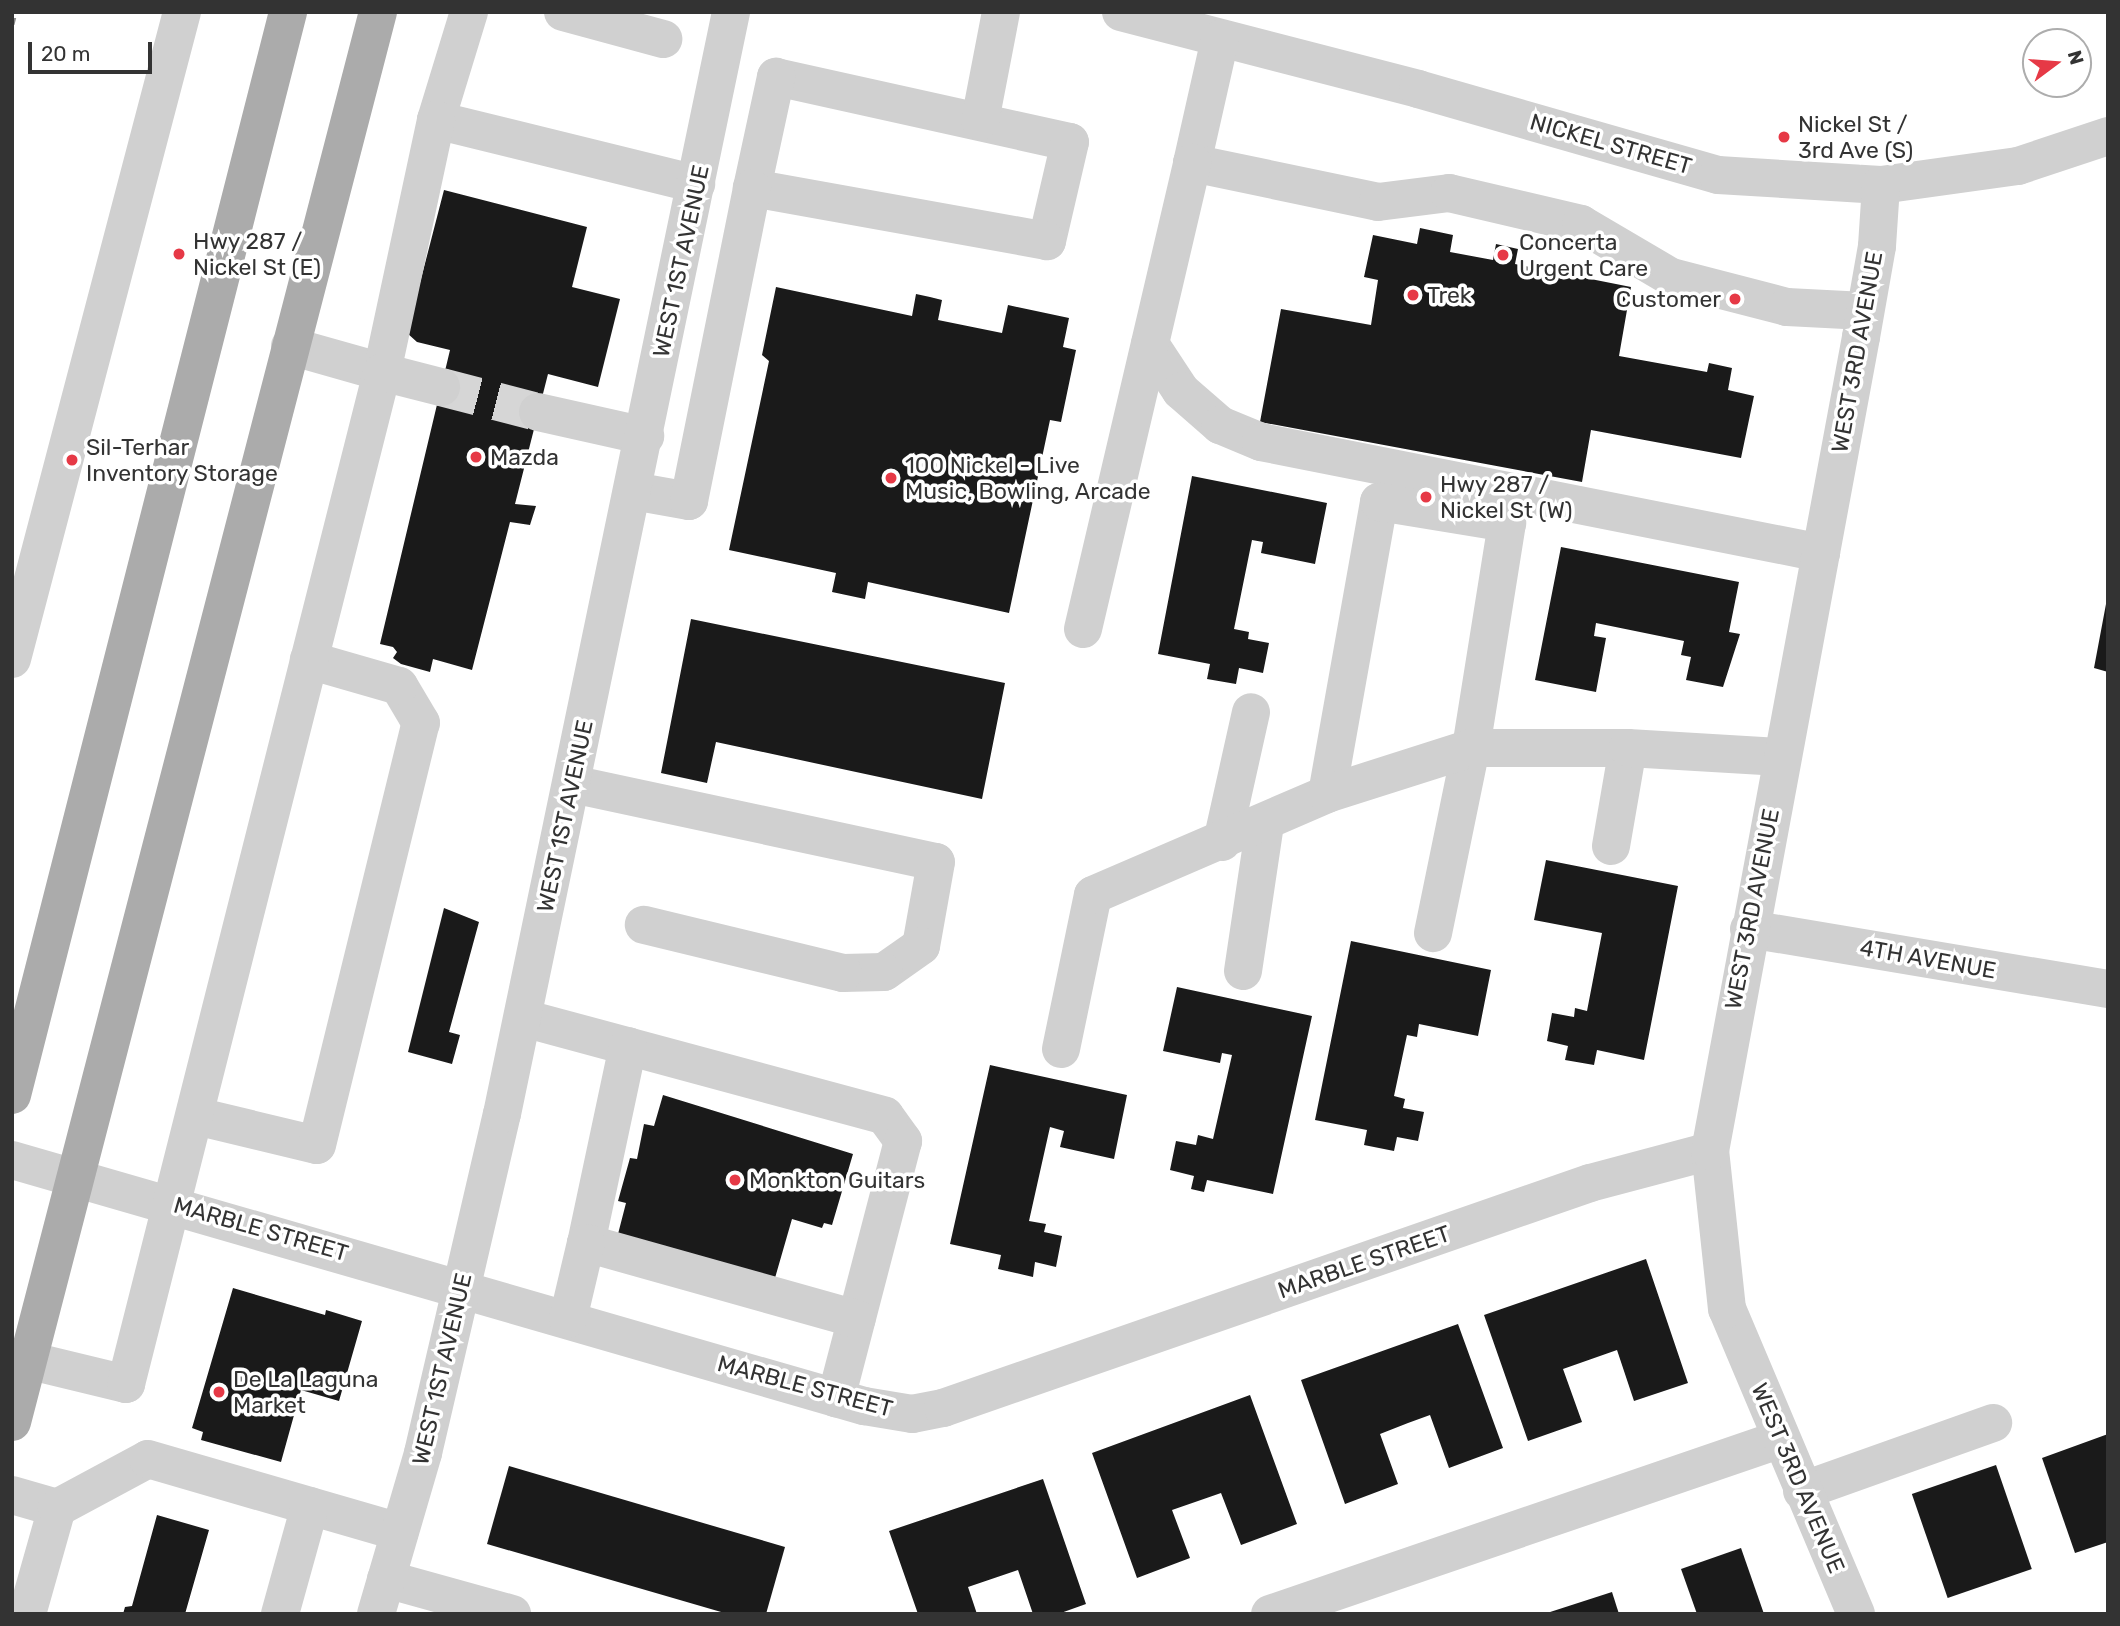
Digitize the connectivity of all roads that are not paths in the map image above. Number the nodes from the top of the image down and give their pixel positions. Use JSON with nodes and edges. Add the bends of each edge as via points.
{"nodes":[{"id":1,"x":182,"y":12,"type":"edge"},
{"id":2,"x":288,"y":12,"type":"edge"},
{"id":3,"x":378,"y":12,"type":"edge"},
{"id":4,"x":469,"y":12,"type":"edge"},
{"id":5,"x":563,"y":12,"type":"edge"},
{"id":6,"x":732,"y":12,"type":"edge"},
{"id":7,"x":1001,"y":12,"type":"edge"},
{"id":8,"x":1121,"y":12,"type":"edge"},
{"id":9,"x":663,"y":39,"type":"dead end"},
{"id":10,"x":1220,"y":39,"type":"junction"},
{"id":11,"x":436,"y":120,"type":"junction"},
{"id":12,"x":980,"y":121,"type":"junction"},
{"id":13,"x":706,"y":136,"type":"junction"},
{"id":14,"x":2108,"y":136,"type":"edge"},
{"id":15,"x":761,"y":147,"type":"junction"},
{"id":16,"x":1192,"y":163,"type":"junction"},
{"id":17,"x":696,"y":184,"type":"junction"},
{"id":18,"x":1881,"y":185,"type":"junction"},
{"id":19,"x":752,"y":188,"type":"junction"},
{"id":20,"x":1865,"y":311,"type":"junction"},
{"id":21,"x":1150,"y":344,"type":"junction"},
{"id":22,"x":290,"y":346,"type":"junction"},
{"id":23,"x":382,"y":372,"type":"junction"},
{"id":24,"x":442,"y":387,"type":"tunnel mouth"},
{"id":25,"x":538,"y":412,"type":"tunnel mouth"},
{"id":26,"x":645,"y":436,"type":"junction"},
{"id":27,"x":633,"y":491,"type":"junction"},
{"id":28,"x":1821,"y":553,"type":"junction"},
{"id":29,"x":1083,"y":629,"type":"dead end"},
{"id":30,"x":12,"y":659,"type":"edge"},
{"id":31,"x":309,"y":660,"type":"junction"},
{"id":32,"x":1251,"y":712,"type":"dead end"},
{"id":33,"x":1471,"y":748,"type":"junction"},
{"id":34,"x":1628,"y":748,"type":"junction"},
{"id":35,"x":1781,"y":757,"type":"junction"},
{"id":36,"x":572,"y":784,"type":"junction"},
{"id":37,"x":1327,"y":794,"type":"junction"},
{"id":38,"x":1265,"y":824,"type":"junction"},
{"id":39,"x":1222,"y":842,"type":"junction"},
{"id":40,"x":1611,"y":846,"type":"dead end"},
{"id":41,"x":644,"y":925,"type":"dead end"},
{"id":42,"x":1749,"y":929,"type":"junction"},
{"id":43,"x":1433,"y":933,"type":"dead end"},
{"id":44,"x":1243,"y":971,"type":"dead end"},
{"id":45,"x":2108,"y":989,"type":"edge"},
{"id":46,"x":523,"y":1018,"type":"junction"},
{"id":47,"x":628,"y":1046,"type":"junction"},
{"id":48,"x":1061,"y":1049,"type":"dead end"},
{"id":49,"x":12,"y":1095,"type":"edge"},
{"id":50,"x":196,"y":1116,"type":"junction"},
{"id":51,"x":1710,"y":1151,"type":"junction"},
{"id":52,"x":12,"y":1160,"type":"edge"},
{"id":53,"x":73,"y":1174,"type":"junction"},
{"id":54,"x":174,"y":1204,"type":"junction"},
{"id":55,"x":586,"y":1243,"type":"junction"},
{"id":56,"x":462,"y":1288,"type":"junction"},
{"id":57,"x":568,"y":1319,"type":"junction"},
{"id":58,"x":857,"y":1319,"type":"junction"},
{"id":59,"x":27,"y":1360,"type":"junction"},
{"id":60,"x":836,"y":1398,"type":"junction"},
{"id":61,"x":12,"y":1422,"type":"edge"},
{"id":62,"x":1993,"y":1423,"type":"dead end"},
{"id":63,"x":1781,"y":1439,"type":"junction"},
{"id":64,"x":1802,"y":1491,"type":"junction"},
{"id":65,"x":12,"y":1495,"type":"edge"},
{"id":66,"x":310,"y":1506,"type":"junction"},
{"id":67,"x":57,"y":1508,"type":"junction"},
{"id":68,"x":400,"y":1532,"type":"junction"},
{"id":69,"x":381,"y":1596,"type":"edge"},
{"id":70,"x":27,"y":1614,"type":"edge"},
{"id":71,"x":280,"y":1614,"type":"edge"},
{"id":72,"x":512,"y":1614,"type":"edge"},
{"id":73,"x":1270,"y":1614,"type":"edge"},
{"id":74,"x":1857,"y":1614,"type":"edge"}],
"edges":[{"from":1,"to":30,"type":"street"},
{"from":2,"to":49,"type":"main road"},
{"from":3,"to":22,"type":"main road"},
{"from":4,"to":11,"type":"street"},
{"from":5,"to":9,"type":"street"},
{"from":6,"to":13,"type":"street","name":"WEST 1ST AVENUE"},
{"from":7,"to":12,"type":"street"},
{"from":8,"to":10,"type":"street","name":"NICKEL STREET"},
{"from":10,"to":16,"type":"street"},
{"from":10,"to":18,"type":"street","name":"NICKEL STREET","via":[[1718,175]]},
{"from":11,"to":17,"type":"street"},
{"from":11,"to":23,"type":"street"},
{"from":12,"to":15,"type":"street","via":[[776,77]]},
{"from":12,"to":19,"type":"street","via":[[1070,142],[1047,241]]},
{"from":13,"to":15,"type":"street"},
{"from":13,"to":17,"type":"street","name":"WEST 1ST AVENUE"},
{"from":14,"to":18,"type":"street","name":"NICKEL STREET","via":[[2018,166]]},
{"from":15,"to":19,"type":"street"},
{"from":16,"to":20,"type":"street","via":[[1378,202],[1448,193],[1581,224],[1671,277],[1787,307]]},
{"from":16,"to":21,"type":"street"},
{"from":17,"to":26,"type":"street","name":"WEST 1ST AVENUE"},
{"from":18,"to":20,"type":"street","name":"WEST 3RD AVENUE","via":[[1877,246]]},
{"from":19,"to":27,"type":"street","via":[[689,501]]},
{"from":20,"to":28,"type":"street","name":"WEST 3RD AVENUE"},
{"from":21,"to":28,"type":"street","via":[[1181,391],[1220,425],[1261,442]]},
{"from":21,"to":29,"type":"street"},
{"from":22,"to":23,"type":"street"},
{"from":22,"to":53,"type":"main road"},
{"from":23,"to":24,"type":"street"},
{"from":23,"to":31,"type":"street"},
{"from":25,"to":26,"type":"street"},
{"from":26,"to":27,"type":"street","name":"WEST 1ST AVENUE"},
{"from":27,"to":36,"type":"street","name":"WEST 1ST AVENUE"},
{"from":28,"to":35,"type":"street","name":"WEST 3RD AVENUE"},
{"from":31,"to":50,"type":"street"},
{"from":31,"to":50,"type":"street","via":[[400,686],[421,723],[317,1145]]},
{"from":32,"to":39,"type":"street"},
{"from":33,"to":34,"type":"street"},
{"from":33,"to":37,"type":"street"},
{"from":33,"to":37,"type":"street","via":[[1507,523],[1379,502]]},
{"from":33,"to":43,"type":"street"},
{"from":34,"to":35,"type":"street"},
{"from":34,"to":40,"type":"street"},
{"from":35,"to":42,"type":"street","name":"WEST 3RD AVENUE"},
{"from":36,"to":41,"type":"street","via":[[936,862],[920,946],[884,972],[843,973]]},
{"from":36,"to":46,"type":"street","name":"WEST 1ST AVENUE"},
{"from":37,"to":38,"type":"street"},
{"from":38,"to":39,"type":"street"},
{"from":38,"to":44,"type":"street"},
{"from":39,"to":48,"type":"street","via":[[1093,895]]},
{"from":42,"to":45,"type":"street","name":"4TH AVENUE"},
{"from":42,"to":51,"type":"street","name":"WEST 3RD AVENUE"},
{"from":46,"to":47,"type":"street"},
{"from":46,"to":56,"type":"street","name":"WEST 1ST AVENUE"},
{"from":47,"to":55,"type":"street"},
{"from":47,"to":58,"type":"street","via":[[885,1116],[903,1142]]},
{"from":50,"to":54,"type":"street"},
{"from":51,"to":60,"type":"street","name":"MARBLE STREET","via":[[1590,1184],[943,1408],[912,1414]]},
{"from":51,"to":63,"type":"street","name":"WEST 3RD AVENUE","via":[[1727,1309]]},
{"from":52,"to":53,"type":"street","name":"MARBLE STREET"},
{"from":53,"to":54,"type":"street","name":"MARBLE STREET"},
{"from":53,"to":59,"type":"main road"},
{"from":54,"to":56,"type":"street","name":"MARBLE STREET"},
{"from":54,"to":59,"type":"street","via":[[126,1384]]},
{"from":55,"to":57,"type":"street"},
{"from":55,"to":58,"type":"street"},
{"from":56,"to":57,"type":"street","name":"MARBLE STREET"},
{"from":56,"to":68,"type":"street","name":"WEST 1ST AVENUE"},
{"from":57,"to":60,"type":"street","name":"MARBLE STREET"},
{"from":58,"to":60,"type":"street"},
{"from":59,"to":61,"type":"main road"},
{"from":62,"to":64,"type":"street"},
{"from":63,"to":64,"type":"street","name":"WEST 3RD AVENUE"},
{"from":63,"to":73,"type":"street"},
{"from":64,"to":74,"type":"street","name":"WEST 3RD AVENUE"},
{"from":65,"to":67,"type":"street"},
{"from":66,"to":67,"type":"street","via":[[148,1459]]},
{"from":66,"to":68,"type":"street"},
{"from":66,"to":71,"type":"street"},
{"from":67,"to":70,"type":"street"},
{"from":68,"to":69,"type":"street","name":"WEST 1ST AVENUE"},
{"from":69,"to":72,"type":"street"}]}
